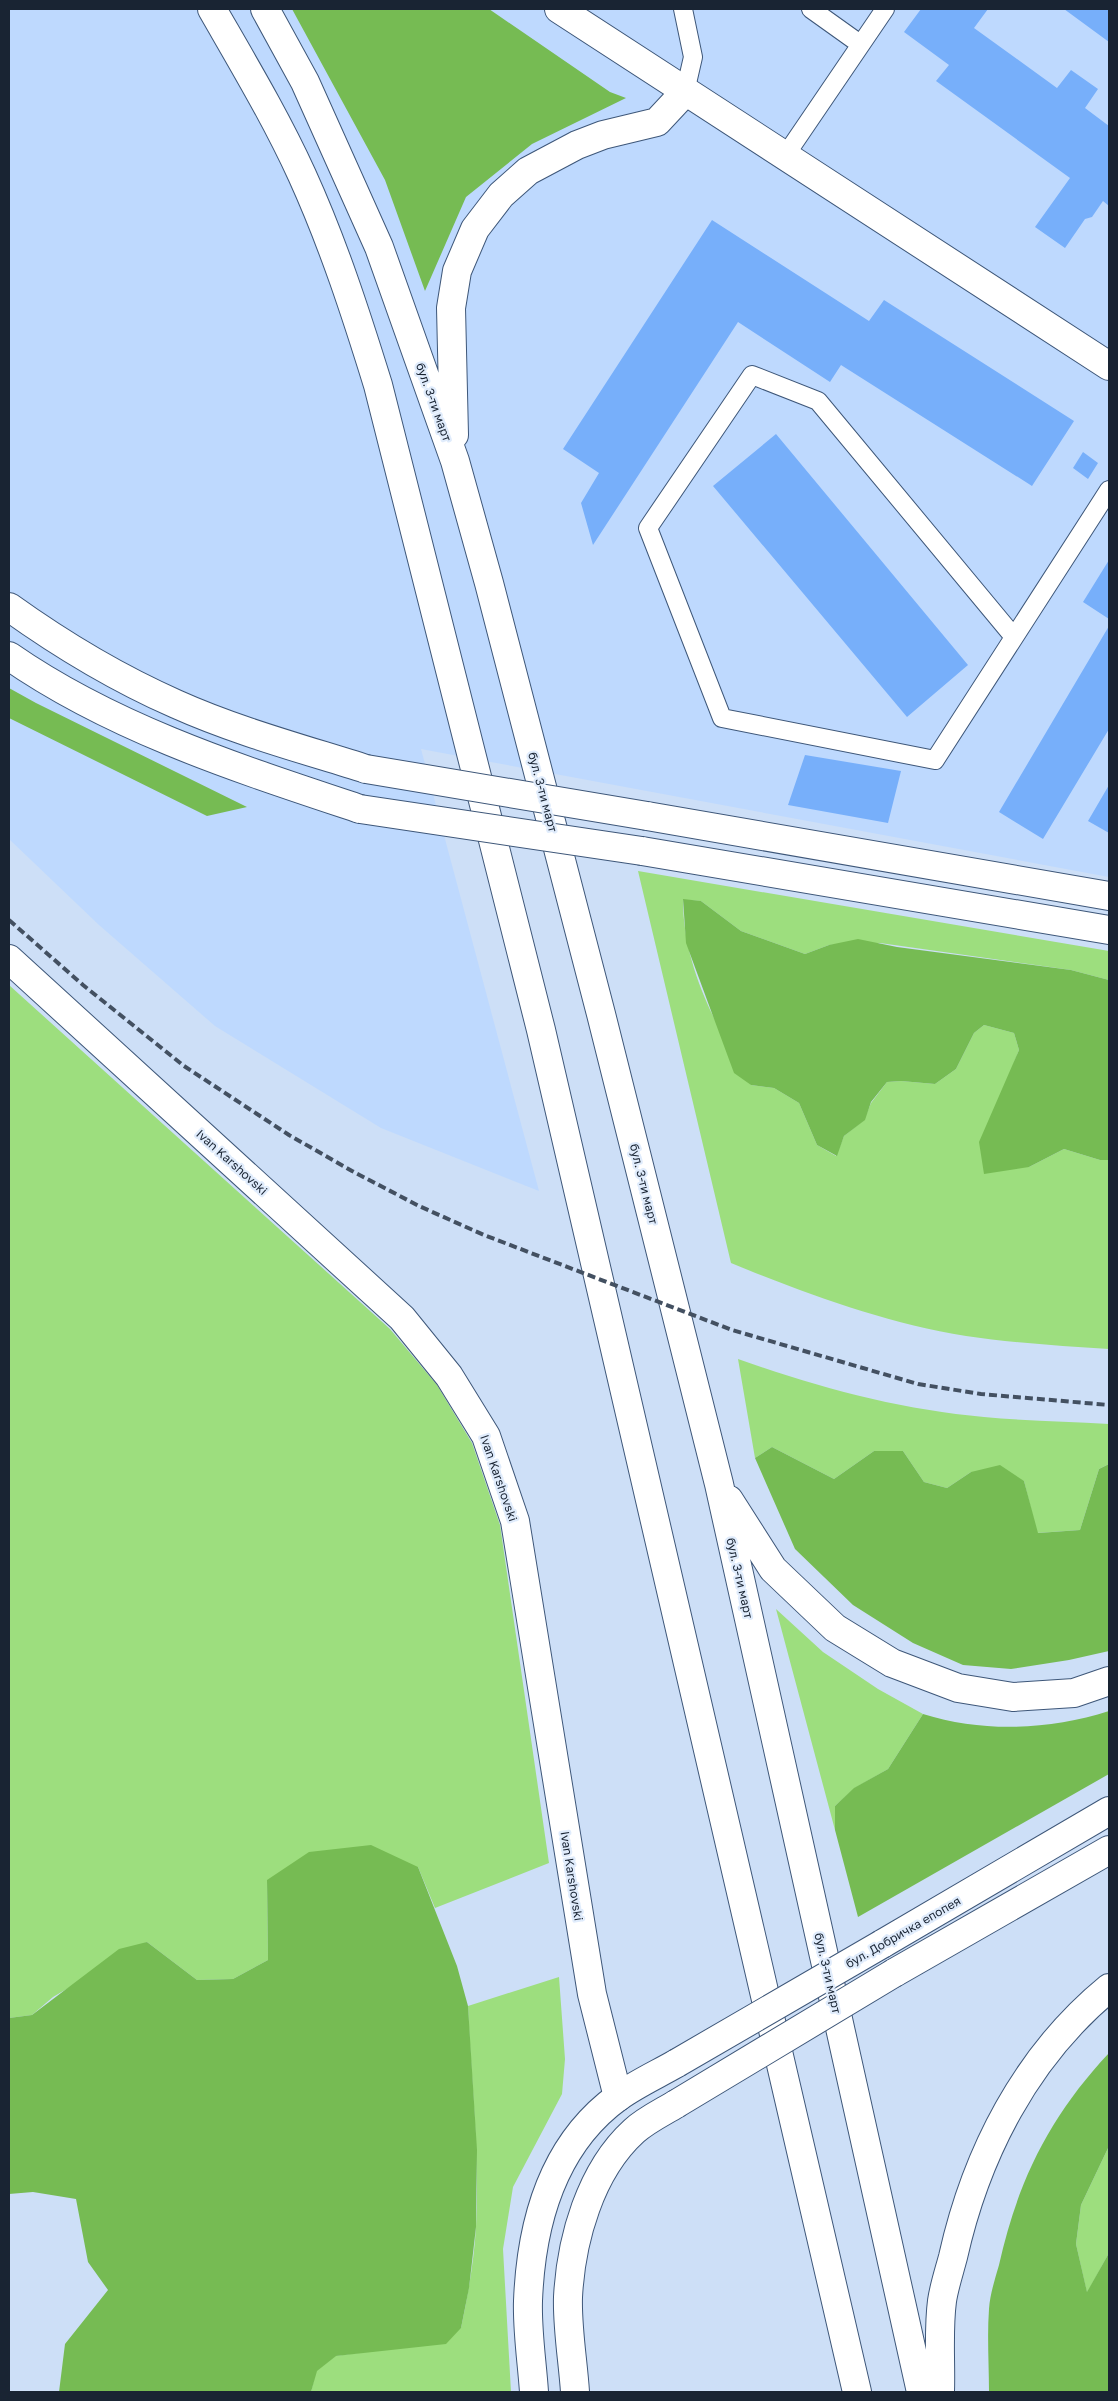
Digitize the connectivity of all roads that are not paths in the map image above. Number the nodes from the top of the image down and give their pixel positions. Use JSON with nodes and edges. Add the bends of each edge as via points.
{"nodes":[{"id":1,"x":212,"y":9,"type":"edge"},
{"id":2,"x":265,"y":9,"type":"edge"},
{"id":3,"x":559,"y":9,"type":"edge"},
{"id":4,"x":683,"y":9,"type":"edge"},
{"id":5,"x":811,"y":9,"type":"edge"},
{"id":6,"x":885,"y":9,"type":"edge"},
{"id":7,"x":860,"y":44,"type":"junction"},
{"id":8,"x":685,"y":92,"type":"junction"},
{"id":9,"x":785,"y":156,"type":"junction"},
{"id":10,"x":1109,"y":366,"type":"edge"},
{"id":11,"x":455,"y":461,"type":"junction"},
{"id":12,"x":1109,"y":490,"type":"edge"},
{"id":13,"x":9,"y":607,"type":"edge"},
{"id":14,"x":1014,"y":637,"type":"junction"},
{"id":15,"x":9,"y":656,"type":"edge"},
{"id":16,"x":1109,"y":896,"type":"edge"},
{"id":17,"x":1109,"y":930,"type":"edge"},
{"id":18,"x":9,"y":959,"type":"edge"},
{"id":19,"x":719,"y":1484,"type":"junction"},
{"id":20,"x":1109,"y":1681,"type":"edge"},
{"id":21,"x":1109,"y":1811,"type":"edge"},
{"id":22,"x":1109,"y":1850,"type":"edge"},
{"id":23,"x":1109,"y":1988,"type":"edge"},
{"id":24,"x":618,"y":2097,"type":"junction"},
{"id":25,"x":534,"y":2392,"type":"edge"},
{"id":26,"x":575,"y":2392,"type":"edge"},
{"id":27,"x":857,"y":2392,"type":"edge"},
{"id":28,"x":921,"y":2392,"type":"edge"},
{"id":29,"x":940,"y":2392,"type":"edge"}],
"edges":[{"from":1,"to":27,"type":"main road","via":[[302,175],[347,288],[378,385],[541,1030]]},
{"from":2,"to":11,"type":"main road","name":"бул. 3-ти март","via":[[306,82],[379,247]]},
{"from":3,"to":8,"type":"main road"},
{"from":4,"to":8,"type":"lane","via":[[693,57]]},
{"from":5,"to":7,"type":"lane"},
{"from":6,"to":7,"type":"lane"},
{"from":7,"to":9,"type":"lane"},
{"from":8,"to":9,"type":"main road"},
{"from":8,"to":11,"type":"main road","via":[[657,122],[603,135],[528,171],[501,195],[475,229],[457,271],[451,308]]},
{"from":9,"to":10,"type":"main road"},
{"from":11,"to":19,"type":"main road","name":"бул. 3-ти март","via":[[601,1014]]},
{"from":12,"to":14,"type":"lane"},
{"from":13,"to":16,"type":"main road","bridge":true,"via":[[51,637],[129,682],[178,705],[366,769]]},
{"from":14,"to":14,"type":"lane","via":[[818,401],[752,375],[648,528],[722,718],[935,760]]},
{"from":15,"to":17,"type":"main road","bridge":true,"via":[[97,709],[176,743],[360,809],[642,851]]},
{"from":18,"to":24,"type":"main road","name":"Ivan Karshovski","via":[[402,1318],[449,1376],[486,1436],[515,1521],[592,1994]]},
{"from":19,"to":20,"type":"main road","via":[[773,1569],[835,1628],[892,1663],[958,1688],[1013,1697],[1074,1693]]},
{"from":19,"to":28,"type":"main road","name":"бул. 3-ти март"},
{"from":21,"to":24,"type":"main road","name":"бул. Добричка епопея","bridge":true},
{"from":22,"to":26,"type":"main road","bridge":true,"via":[[894,1973],[635,2130],[609,2162],[592,2194],[572,2262],[568,2299]]},
{"from":23,"to":29,"type":"main road","via":[[1048,2050],[1014,2096],[983,2157],[961,2220],[942,2302]]},
{"from":24,"to":25,"type":"main road","name":"бул. Добричка епопея","via":[[594,2118],[562,2157],[542,2206],[532,2246],[528,2303]]}]}
